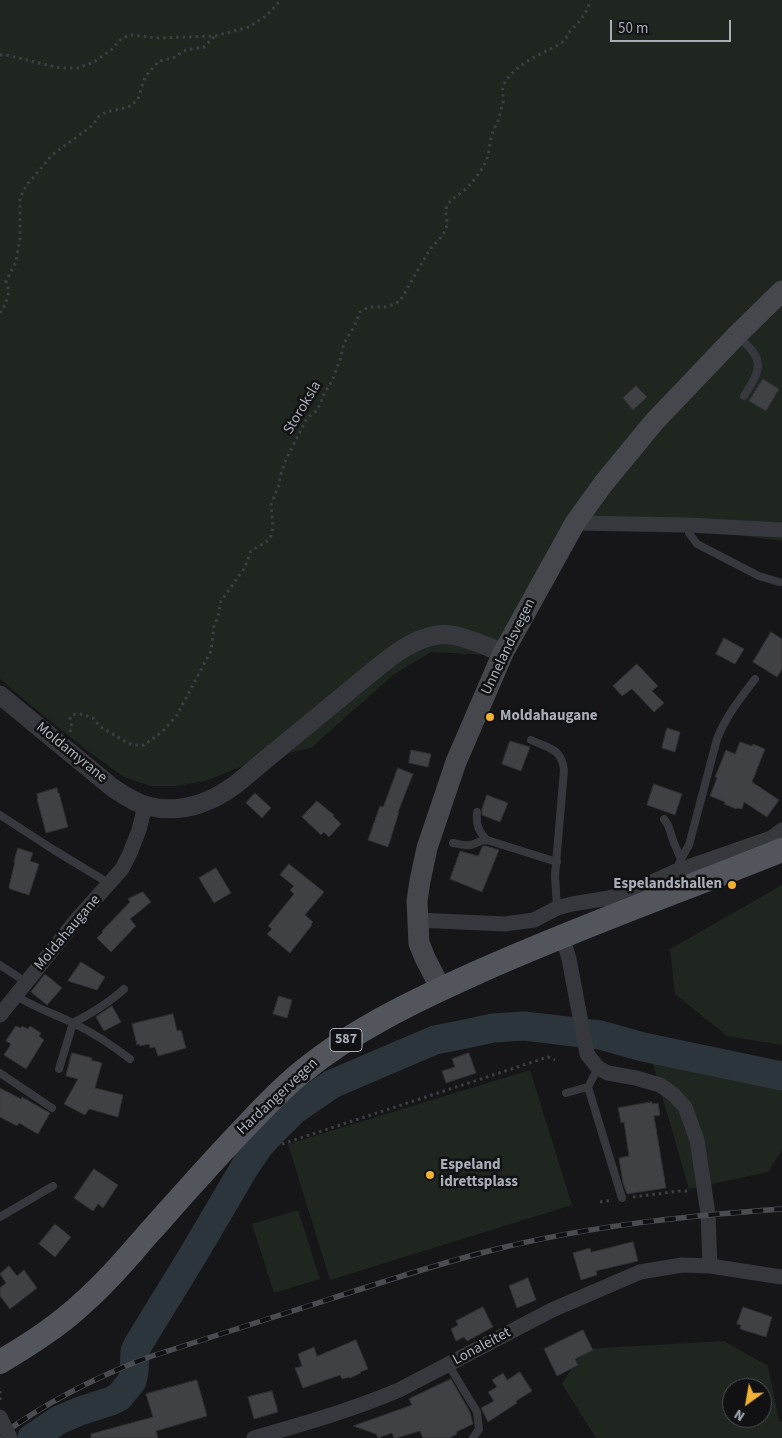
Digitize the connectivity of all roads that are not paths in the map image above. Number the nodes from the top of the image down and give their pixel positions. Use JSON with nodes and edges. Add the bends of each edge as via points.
{"nodes":[{"id":1,"x":782,"y":291,"type":"edge"},
{"id":2,"x":736,"y":336,"type":"junction"},
{"id":3,"x":744,"y":396,"type":"dead end"},
{"id":4,"x":575,"y":523,"type":"junction"},
{"id":5,"x":688,"y":525,"type":"junction"},
{"id":6,"x":782,"y":530,"type":"edge"},
{"id":7,"x":779,"y":582,"type":"dead end"},
{"id":8,"x":503,"y":653,"type":"junction"},
{"id":9,"x":755,"y":679,"type":"dead end"},
{"id":10,"x":0,"y":695,"type":"edge"},
{"id":11,"x":531,"y":740,"type":"dead end"},
{"id":12,"x":145,"y":806,"type":"junction"},
{"id":13,"x":477,"y":812,"type":"dead end"},
{"id":14,"x":1,"y":817,"type":"edge"},
{"id":15,"x":664,"y":819,"type":"dead end"},
{"id":16,"x":782,"y":830,"type":"edge"},
{"id":17,"x":487,"y":840,"type":"junction"},
{"id":18,"x":453,"y":843,"type":"dead end"},
{"id":19,"x":782,"y":850,"type":"edge"},
{"id":20,"x":557,"y":862,"type":"junction"},
{"id":21,"x":678,"y":865,"type":"junction"},
{"id":22,"x":110,"y":884,"type":"junction"},
{"id":23,"x":557,"y":908,"type":"junction"},
{"id":24,"x":417,"y":920,"type":"junction"},
{"id":25,"x":562,"y":935,"type":"junction"},
{"id":26,"x":0,"y":966,"type":"edge"},
{"id":27,"x":26,"y":982,"type":"junction"},
{"id":28,"x":124,"y":989,"type":"dead end"},
{"id":29,"x":441,"y":989,"type":"junction"},
{"id":30,"x":15,"y":995,"type":"junction"},
{"id":31,"x":0,"y":1014,"type":"edge"},
{"id":32,"x":73,"y":1023,"type":"junction"},
{"id":33,"x":130,"y":1059,"type":"dead end"},
{"id":34,"x":598,"y":1068,"type":"junction"},
{"id":35,"x":59,"y":1069,"type":"dead end"},
{"id":36,"x":0,"y":1073,"type":"edge"},
{"id":37,"x":588,"y":1087,"type":"junction"},
{"id":38,"x":566,"y":1093,"type":"dead end"},
{"id":39,"x":52,"y":1108,"type":"dead end"},
{"id":40,"x":53,"y":1186,"type":"dead end"},
{"id":41,"x":622,"y":1198,"type":"road end"},
{"id":42,"x":0,"y":1217,"type":"edge"},
{"id":43,"x":710,"y":1266,"type":"junction"},
{"id":44,"x":782,"y":1277,"type":"edge"},
{"id":45,"x":0,"y":1362,"type":"edge"},
{"id":46,"x":448,"y":1364,"type":"junction"},
{"id":47,"x":0,"y":1417,"type":"edge"},
{"id":48,"x":10,"y":1438,"type":"edge"},
{"id":49,"x":254,"y":1438,"type":"edge"},
{"id":50,"x":473,"y":1438,"type":"edge"}],
"edges":[{"from":1,"to":2,"type":"main road","name":"Unnelandsvegen"},
{"from":2,"to":3,"type":"lane","via":[[753,351],[758,361],[756,378]]},
{"from":2,"to":4,"type":"main road","name":"Unnelandsvegen","via":[[654,422]]},
{"from":4,"to":5,"type":"street"},
{"from":4,"to":8,"type":"main road","name":"Unnelandsvegen"},
{"from":5,"to":6,"type":"street"},
{"from":5,"to":7,"type":"lane","via":[[689,534],[697,544],[758,576]]},
{"from":8,"to":12,"type":"street","via":[[455,636],[440,634],[420,640],[400,650],[219,796],[181,809]]},
{"from":8,"to":24,"type":"main road","name":"Unnelandsvegen","via":[[456,762],[435,822],[420,881]]},
{"from":9,"to":21,"type":"lane","via":[[722,725],[689,845]]},
{"from":10,"to":12,"type":"street","name":"Moldamyrane","via":[[113,788]]},
{"from":11,"to":20,"type":"lane","via":[[560,754],[562,759],[564,770]]},
{"from":12,"to":22,"type":"street","name":"Moldahaugane","via":[[130,853]]},
{"from":13,"to":17,"type":"lane","via":[[477,828]]},
{"from":14,"to":22,"type":"lane","name":"Moldahaugane"},
{"from":15,"to":21,"type":"lane","via":[[674,843]]},
{"from":16,"to":21,"type":"street","via":[[753,845]]},
{"from":17,"to":18,"type":"lane","via":[[463,846]]},
{"from":17,"to":20,"type":"lane"},
{"from":19,"to":25,"type":"main road","name":"Hardangervegen","number":"587"},
{"from":20,"to":23,"type":"lane"},
{"from":21,"to":23,"type":"street","via":[[641,887],[609,898]]},
{"from":22,"to":27,"type":"street","name":"Moldahaugane"},
{"from":23,"to":24,"type":"street","via":[[534,920],[505,924]]},
{"from":24,"to":29,"type":"main road","name":"Unnelandsvegen","via":[[419,943]]},
{"from":25,"to":29,"type":"main road","name":"Hardangervegen","number":"587"},
{"from":25,"to":34,"type":"street","via":[[587,1054]]},
{"from":26,"to":27,"type":"lane","name":"Moldahaugane"},
{"from":27,"to":30,"type":"street","name":"Moldahaugane"},
{"from":28,"to":32,"type":"lane"},
{"from":29,"to":45,"type":"main road","name":"Hardangervegen","number":"587","via":[[348,1039],[302,1072],[232,1141],[85,1302],[47,1332]]},
{"from":30,"to":31,"type":"street","name":"Moldahaugane"},
{"from":30,"to":32,"type":"lane"},
{"from":32,"to":33,"type":"lane"},
{"from":32,"to":35,"type":"lane"},
{"from":34,"to":37,"type":"lane"},
{"from":34,"to":43,"type":"street","via":[[660,1086],[673,1094],[685,1108],[696,1140],[708,1214]]},
{"from":36,"to":39,"type":"lane"},
{"from":37,"to":38,"type":"lane"},
{"from":37,"to":41,"type":"lane"},
{"from":40,"to":42,"type":"lane"},
{"from":43,"to":44,"type":"street","name":"Lonaleitet"},
{"from":43,"to":46,"type":"street","name":"Lonaleitet","via":[[682,1265],[640,1272],[552,1310]]},
{"from":46,"to":49,"type":"street","name":"Lonaleitet","via":[[377,1399]]},
{"from":46,"to":50,"type":"lane","via":[[477,1412],[479,1429]]},
{"from":47,"to":48,"type":"street","bridge":true}]}
